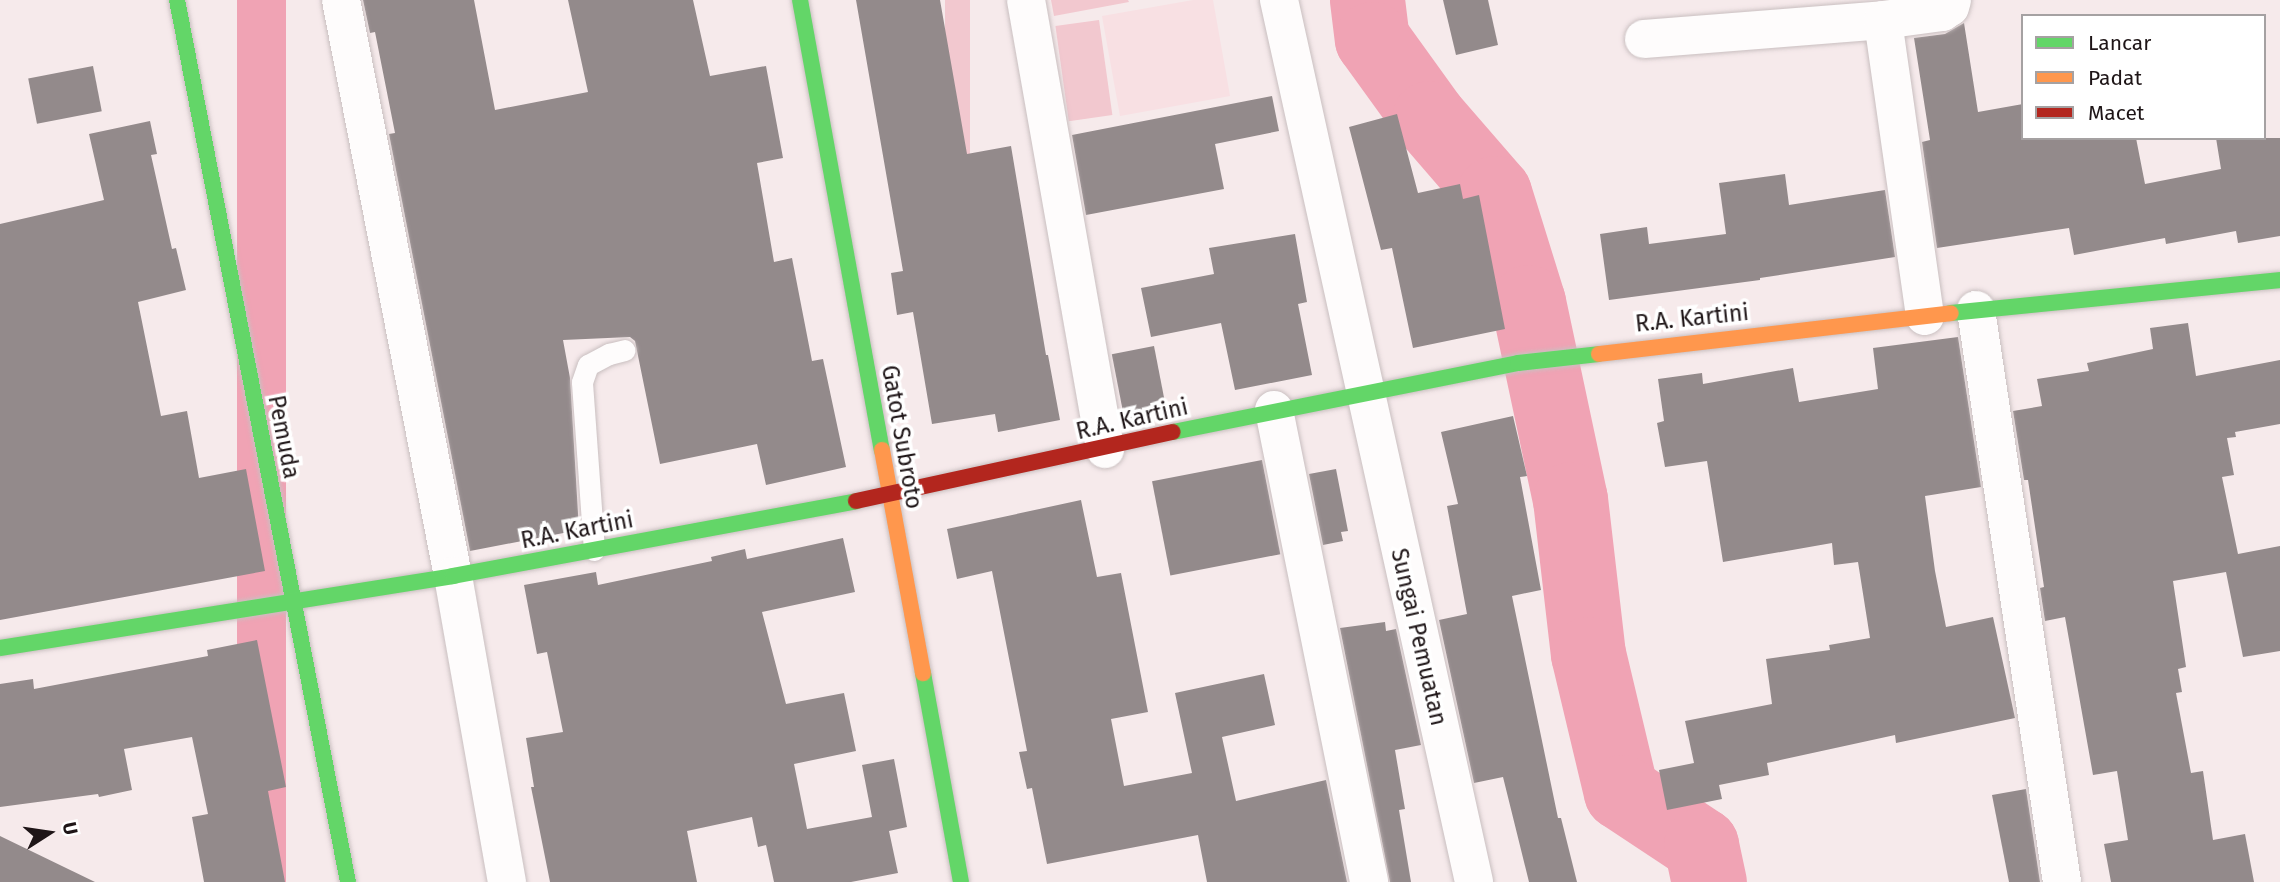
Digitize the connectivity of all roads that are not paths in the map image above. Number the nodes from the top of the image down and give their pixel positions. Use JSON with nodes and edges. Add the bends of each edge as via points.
{"nodes":[{"id":1,"x":177,"y":0,"type":"edge"},
{"id":2,"x":341,"y":0,"type":"edge"},
{"id":3,"x":800,"y":0,"type":"edge"},
{"id":4,"x":1027,"y":0,"type":"edge"},
{"id":5,"x":1279,"y":0,"type":"edge"},
{"id":6,"x":1952,"y":0,"type":"edge"},
{"id":7,"x":1883,"y":20,"type":"junction"},
{"id":8,"x":1644,"y":39,"type":"dead end"},
{"id":9,"x":2280,"y":280,"type":"edge"},
{"id":10,"x":1976,"y":310,"type":"junction"},
{"id":11,"x":1925,"y":316,"type":"junction"},
{"id":12,"x":625,"y":351,"type":"dead end"},
{"id":13,"x":1364,"y":393,"type":"junction"},
{"id":14,"x":1274,"y":410,"type":"junction"},
{"id":15,"x":1105,"y":449,"type":"junction"},
{"id":16,"x":889,"y":495,"type":"junction"},
{"id":17,"x":594,"y":550,"type":"junction"},
{"id":18,"x":446,"y":578,"type":"junction"},
{"id":19,"x":293,"y":601,"type":"junction"},
{"id":20,"x":0,"y":649,"type":"edge"},
{"id":21,"x":348,"y":882,"type":"edge"},
{"id":22,"x":507,"y":882,"type":"edge"},
{"id":23,"x":961,"y":882,"type":"edge"},
{"id":24,"x":1369,"y":882,"type":"edge"},
{"id":25,"x":1474,"y":882,"type":"edge"},
{"id":26,"x":2062,"y":882,"type":"edge"}],
"edges":[{"from":1,"to":19,"type":"street","name":"Pemuda"},
{"from":2,"to":18,"type":"street"},
{"from":3,"to":16,"type":"street","name":"Gatot Subroto"},
{"from":4,"to":15,"type":"street"},
{"from":5,"to":13,"type":"street","name":"Sungai Pemuatan"},
{"from":6,"to":7,"type":"street","via":[[1942,12]]},
{"from":7,"to":8,"type":"street"},
{"from":7,"to":11,"type":"street"},
{"from":9,"to":10,"type":"street","name":"R.A. Kartini"},
{"from":10,"to":11,"type":"street","name":"R.A. Kartini"},
{"from":10,"to":26,"type":"street"},
{"from":11,"to":13,"type":"street","name":"R.A. Kartini","via":[[1597,352]]},
{"from":12,"to":17,"type":"lane","via":[[588,365],[582,382]]},
{"from":13,"to":14,"type":"street","name":"R.A. Kartini"},
{"from":13,"to":25,"type":"street","name":"Sungai Pemuatan"},
{"from":14,"to":15,"type":"street","name":"R.A. Kartini"},
{"from":14,"to":24,"type":"street"},
{"from":15,"to":16,"type":"street","name":"R.A. Kartini"},
{"from":16,"to":17,"type":"street","name":"R.A. Kartini"},
{"from":16,"to":23,"type":"street","name":"Gatot Subroto"},
{"from":17,"to":18,"type":"street","name":"R.A. Kartini"},
{"from":18,"to":19,"type":"street","name":"R.A. Kartini"},
{"from":18,"to":22,"type":"street"},
{"from":19,"to":20,"type":"street","name":"R.A. Kartini"},
{"from":19,"to":21,"type":"street","name":"Pemuda"}]}
